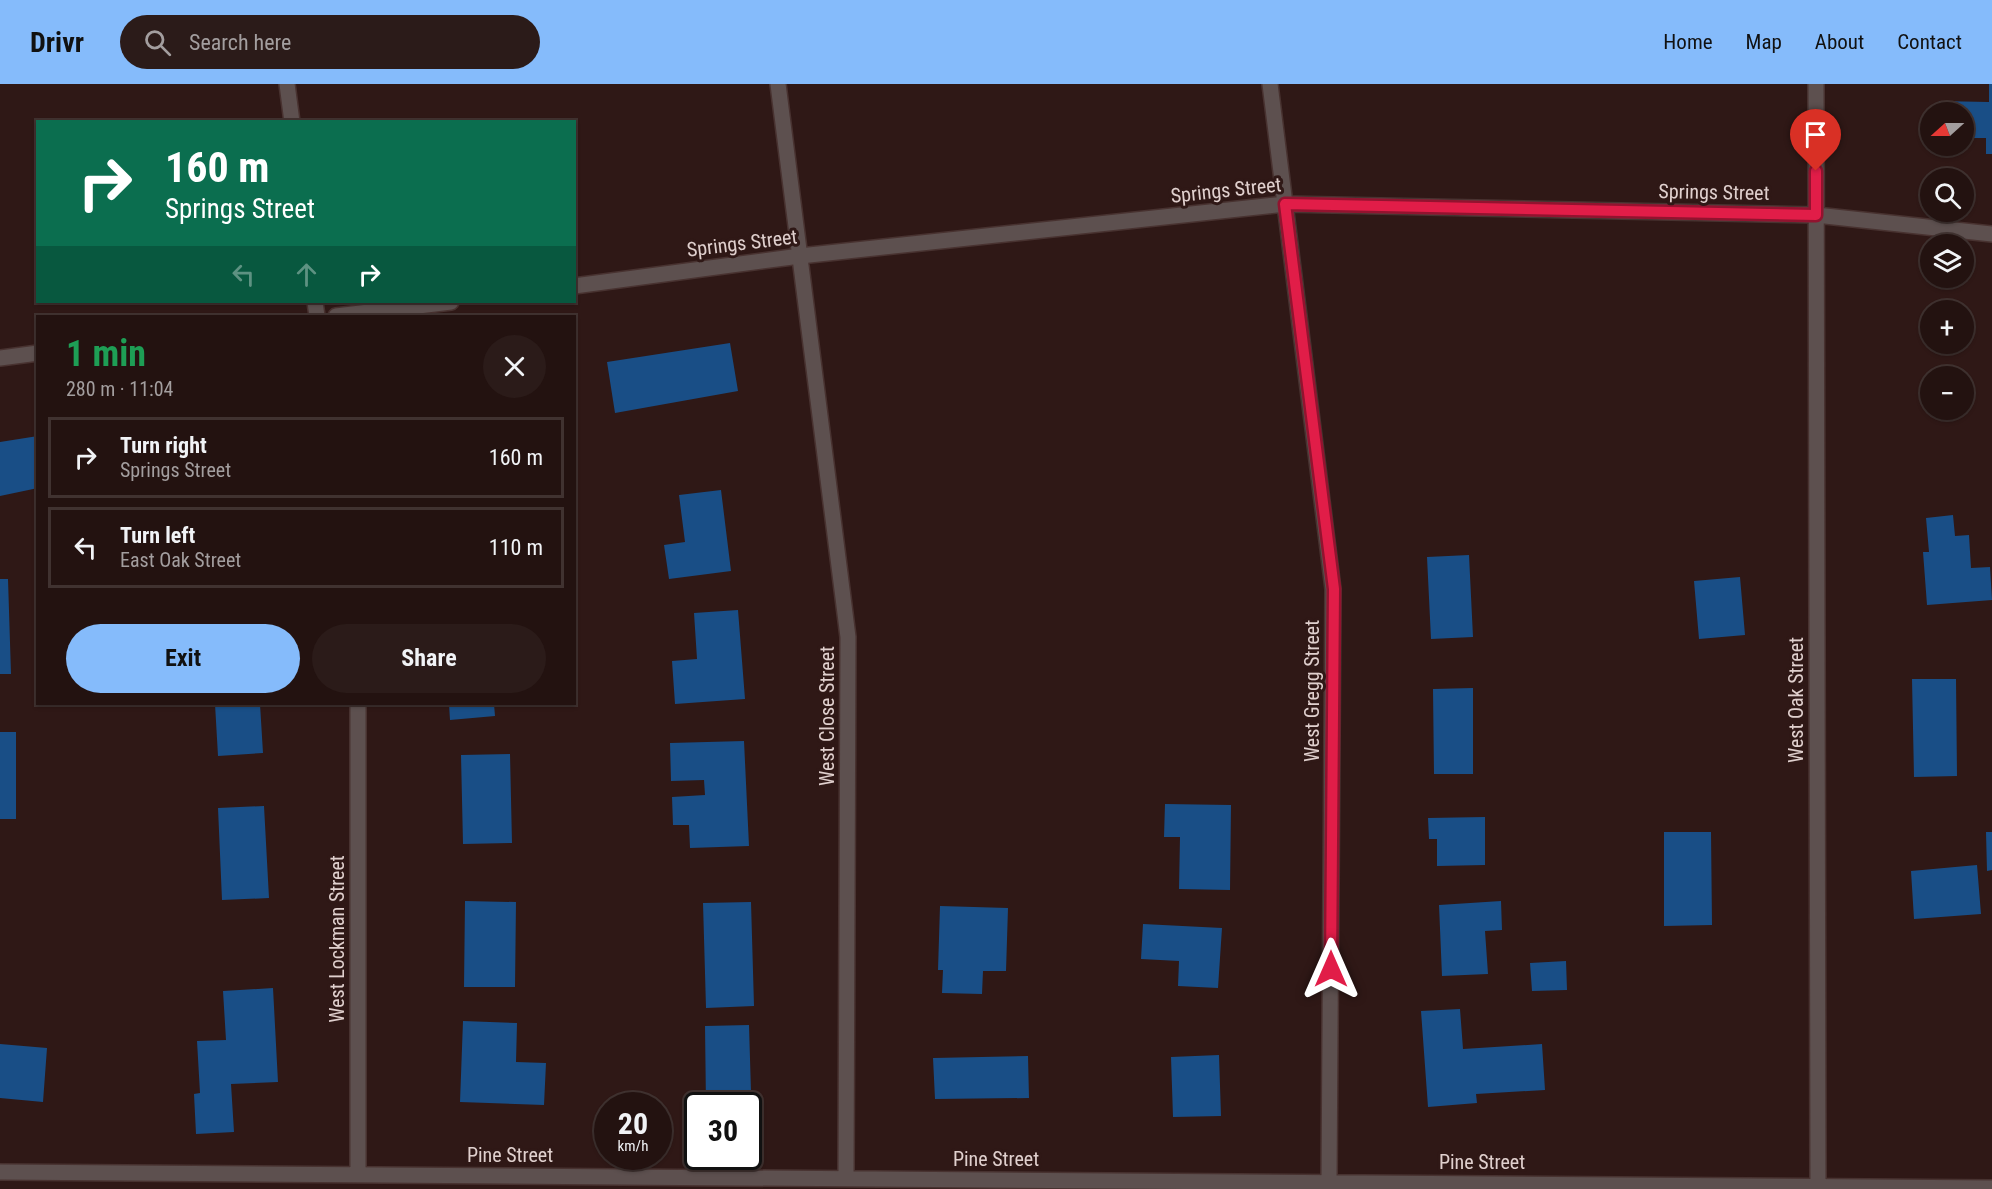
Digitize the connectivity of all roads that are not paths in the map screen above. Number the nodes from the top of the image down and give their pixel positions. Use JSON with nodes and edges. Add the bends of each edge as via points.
{"nodes":[{"id":1,"x":287,"y":84,"type":"edge"},
{"id":2,"x":778,"y":84,"type":"edge"},
{"id":3,"x":1270,"y":84,"type":"edge"},
{"id":4,"x":1816,"y":84,"type":"edge"},
{"id":5,"x":292,"y":120,"type":"edge"},
{"id":6,"x":1285,"y":204,"type":"junction"},
{"id":7,"x":1816,"y":215,"type":"junction"},
{"id":8,"x":1992,"y":234,"type":"edge"},
{"id":9,"x":800,"y":256,"type":"junction"},
{"id":10,"x":576,"y":286,"type":"edge"},
{"id":11,"x":443,"y":303,"type":"edge"},
{"id":12,"x":344,"y":315,"type":"edge"},
{"id":13,"x":36,"y":353,"type":"edge"},
{"id":14,"x":0,"y":358,"type":"edge"},
{"id":15,"x":358,"y":705,"type":"edge"},
{"id":16,"x":0,"y":1172,"type":"edge"},
{"id":17,"x":358,"y":1175,"type":"junction"},
{"id":18,"x":846,"y":1178,"type":"junction"},
{"id":19,"x":1329,"y":1182,"type":"junction"},
{"id":20,"x":1818,"y":1186,"type":"junction"},
{"id":21,"x":1992,"y":1188,"type":"edge"}],
"edges":[{"from":1,"to":5,"type":"street"},
{"from":2,"to":9,"type":"street","name":"West Close Street"},
{"from":3,"to":6,"type":"street","name":"West Gregg Street"},
{"from":4,"to":7,"type":"street","name":"West Oak Street"},
{"from":6,"to":7,"type":"street","name":"Springs Street"},
{"from":6,"to":9,"type":"street","name":"Springs Street"},
{"from":6,"to":19,"type":"street","name":"West Gregg Street","via":[[1334,589]]},
{"from":7,"to":8,"type":"street","name":"Springs Street"},
{"from":7,"to":20,"type":"street","name":"West Oak Street"},
{"from":9,"to":10,"type":"street","name":"Springs Street"},
{"from":9,"to":18,"type":"street","name":"West Close Street","via":[[848,637]]},
{"from":11,"to":12,"type":"street"},
{"from":13,"to":14,"type":"street"},
{"from":15,"to":17,"type":"street","name":"West Lockman Street"},
{"from":16,"to":17,"type":"street","name":"Pine Street"},
{"from":17,"to":18,"type":"street","name":"Pine Street"},
{"from":18,"to":19,"type":"street","name":"Pine Street"},
{"from":19,"to":20,"type":"street","name":"Pine Street"},
{"from":20,"to":21,"type":"street","name":"Pine Street"}]}
